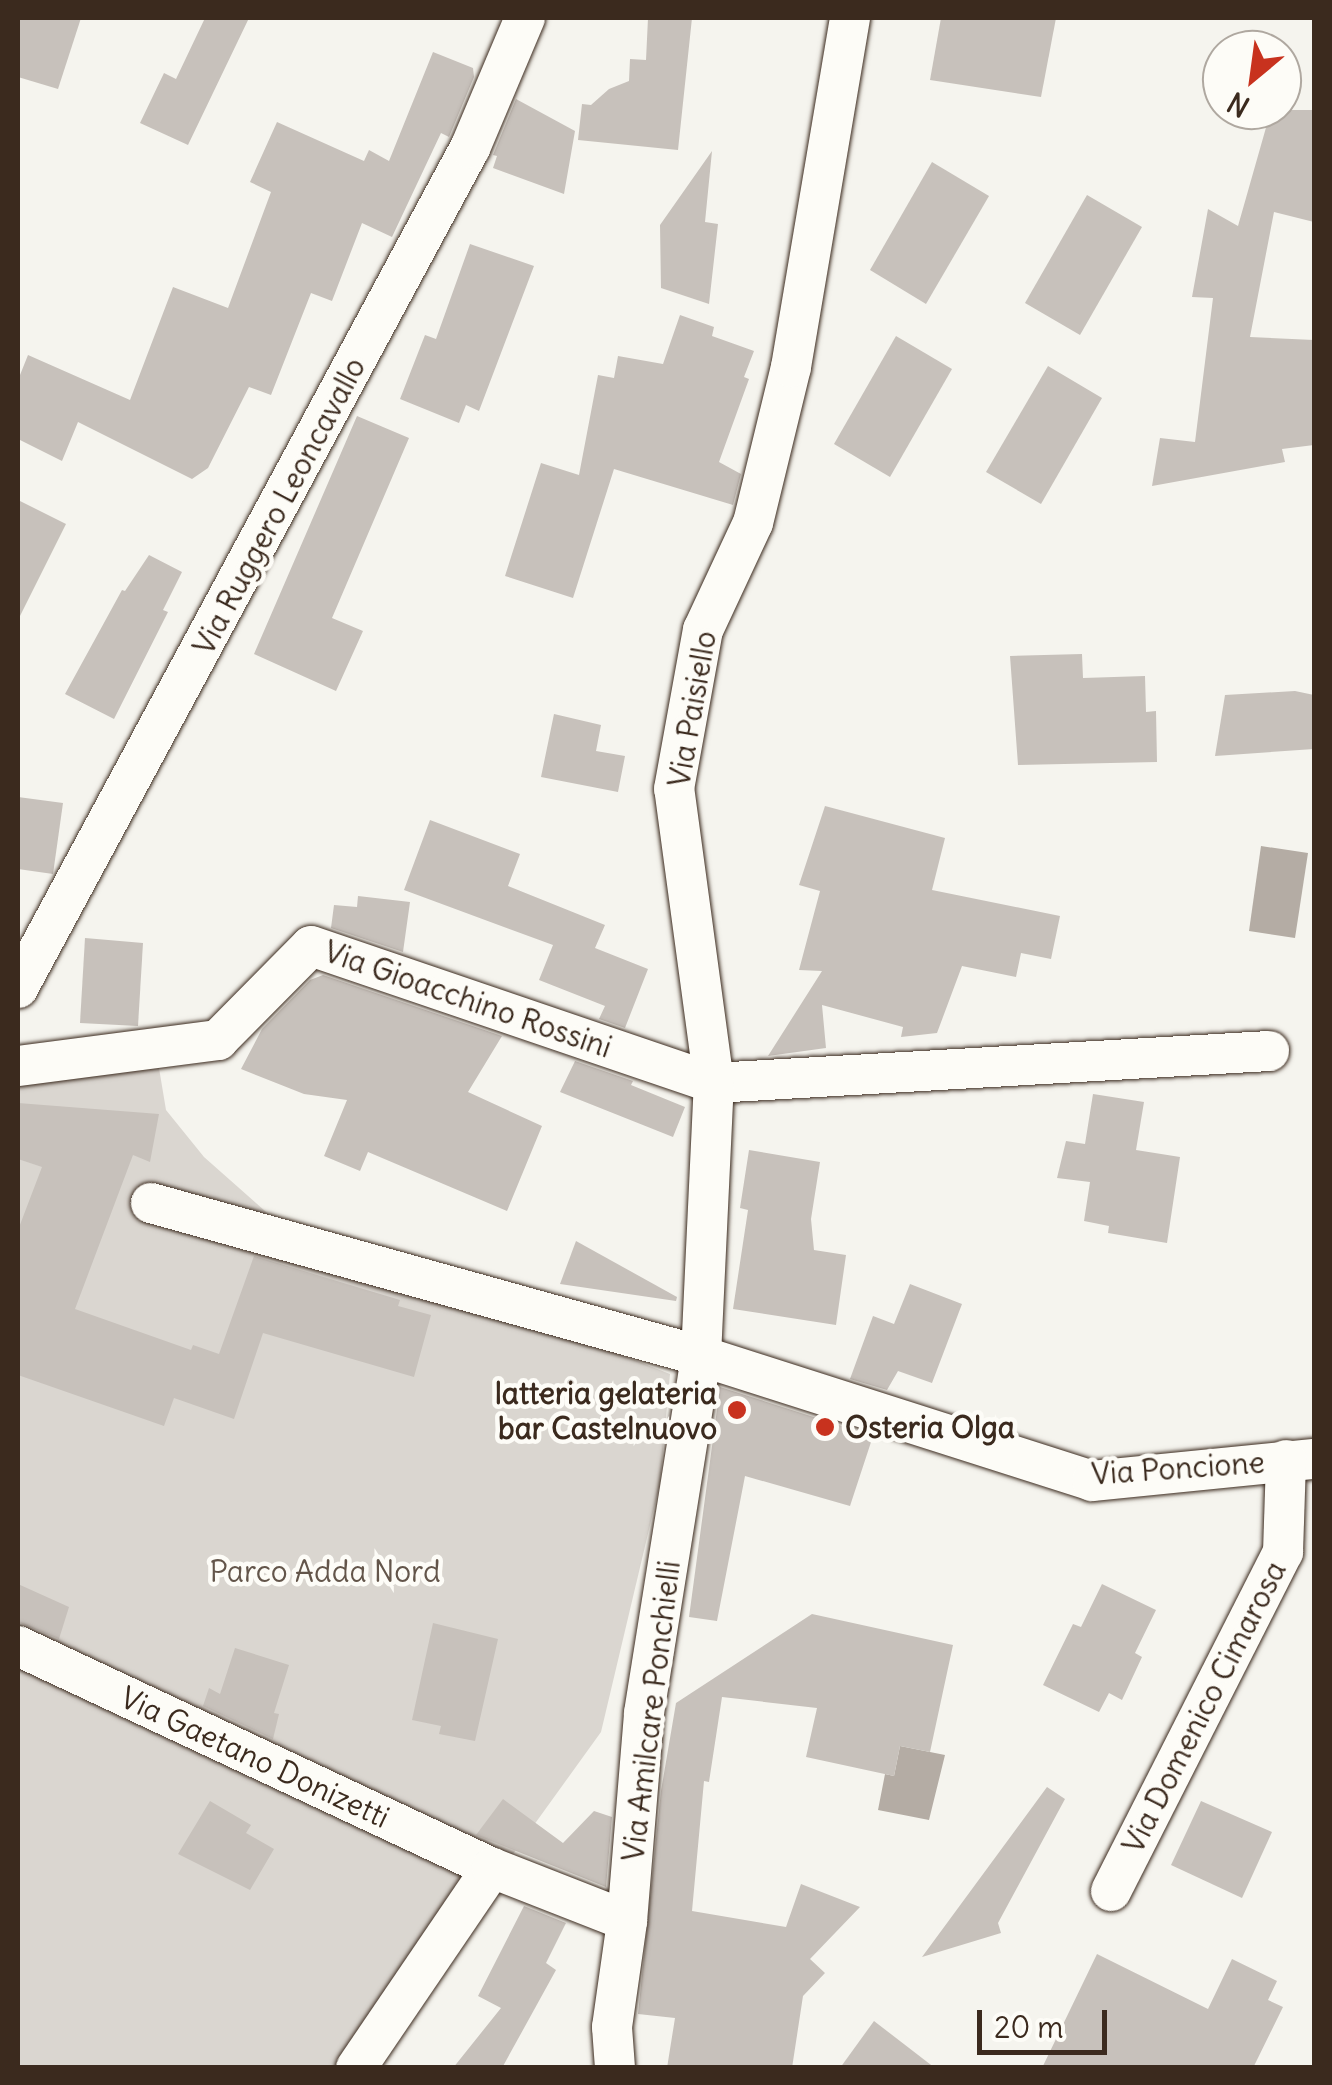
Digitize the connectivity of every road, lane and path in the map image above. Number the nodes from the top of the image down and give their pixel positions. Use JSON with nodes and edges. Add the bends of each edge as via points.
{"nodes":[{"id":1,"x":525,"y":18,"type":"edge"},
{"id":2,"x":850,"y":18,"type":"edge"},
{"id":3,"x":18,"y":988,"type":"edge"},
{"id":4,"x":1270,"y":1050,"type":"dead end"},
{"id":5,"x":18,"y":1066,"type":"edge"},
{"id":6,"x":714,"y":1083,"type":"junction"},
{"id":7,"x":152,"y":1202,"type":"dead end"},
{"id":8,"x":700,"y":1356,"type":"junction"},
{"id":9,"x":1300,"y":1460,"type":"edge"},
{"id":10,"x":18,"y":1646,"type":"edge"},
{"id":11,"x":492,"y":1868,"type":"junction"},
{"id":12,"x":1111,"y":1892,"type":"dead end"},
{"id":13,"x":627,"y":1921,"type":"junction"},
{"id":14,"x":356,"y":2068,"type":"edge"},
{"id":15,"x":615,"y":2068,"type":"edge"}],
"edges":[{"from":1,"to":3,"type":"street","name":"Via Ruggero Leoncavallo","via":[[470,148]]},
{"from":2,"to":6,"type":"street","name":"Via Paisiello","via":[[791,367],[753,523],[703,630],[674,790]]},
{"from":4,"to":6,"type":"street"},
{"from":5,"to":6,"type":"street","name":"Via Gioacchino Rossini","via":[[218,1040],[311,946]]},
{"from":6,"to":8,"type":"street","name":"Via Paisiello"},
{"from":7,"to":8,"type":"street","name":"Via Poncione"},
{"from":8,"to":9,"type":"street","name":"Via Poncione","via":[[1092,1481]]},
{"from":8,"to":13,"type":"street","name":"Via Amilcare Ponchielli","via":[[644,1713]]},
{"from":9,"to":12,"type":"street","name":"Via Domenico Cimarosa","via":[[1283,1552]]},
{"from":10,"to":11,"type":"street","name":"Via Gaetano Donizetti"},
{"from":11,"to":13,"type":"street","name":"Via Gaetano Donizetti"},
{"from":11,"to":14,"type":"street"},
{"from":13,"to":15,"type":"street","name":"Via Amilcare Ponchielli","via":[[612,2027]]}]}
